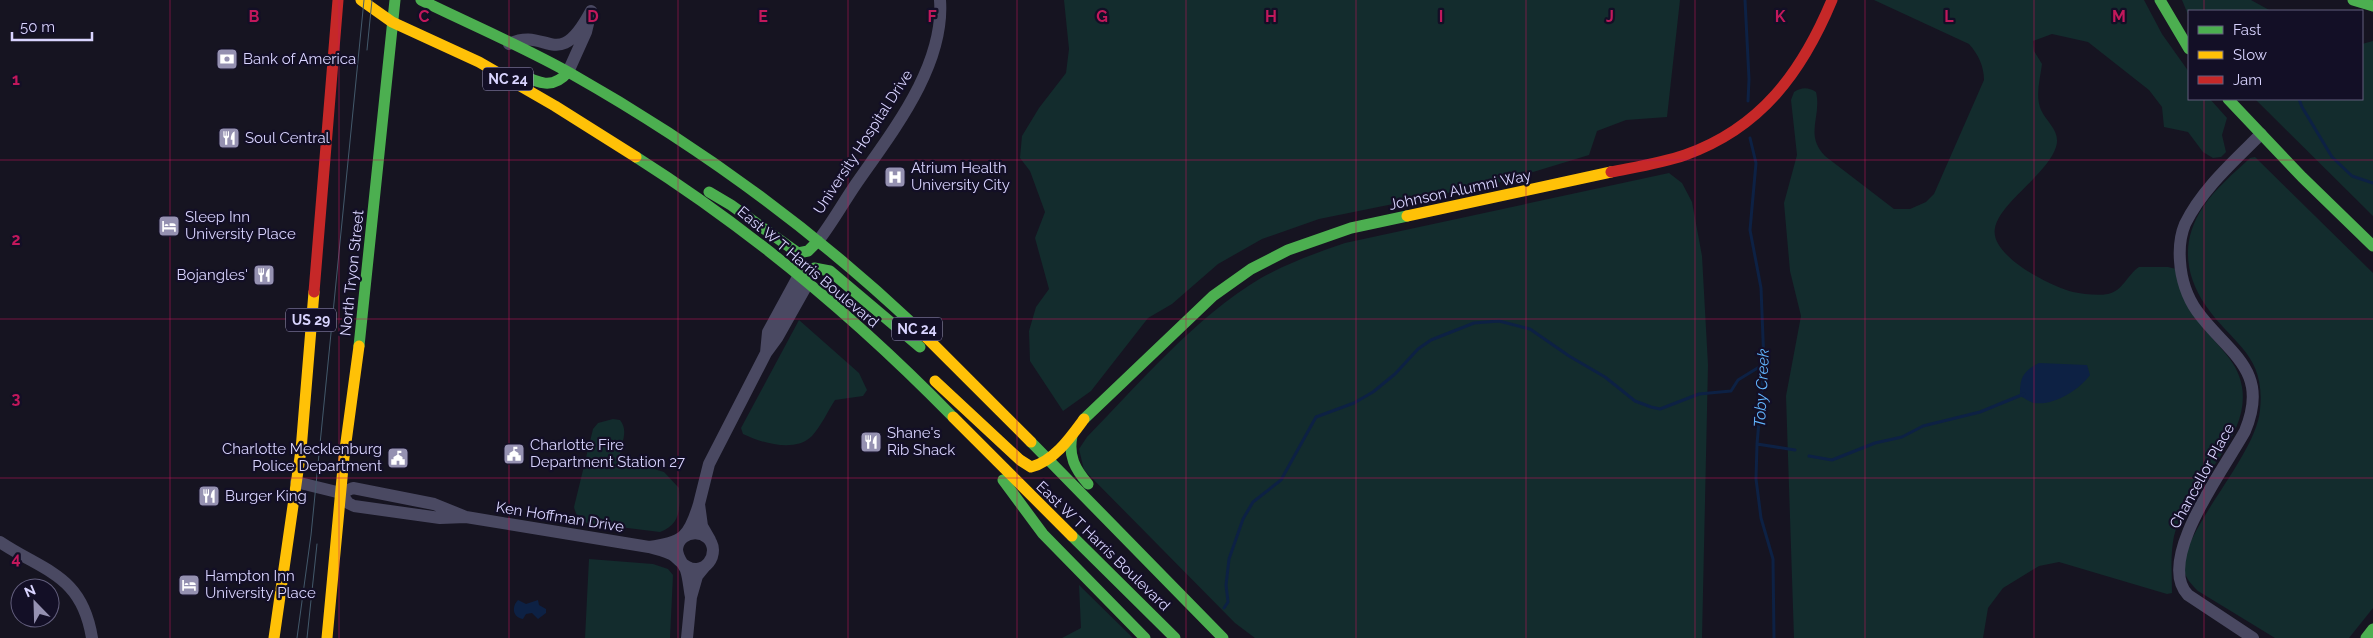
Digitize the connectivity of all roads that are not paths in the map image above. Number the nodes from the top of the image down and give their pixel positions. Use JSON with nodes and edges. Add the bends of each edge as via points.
{"nodes":[{"id":1,"x":338,"y":0,"type":"edge"},
{"id":2,"x":361,"y":0,"type":"edge"},
{"id":3,"x":395,"y":0,"type":"edge"},
{"id":4,"x":421,"y":0,"type":"edge"},
{"id":5,"x":940,"y":0,"type":"edge"},
{"id":6,"x":1832,"y":0,"type":"edge"},
{"id":7,"x":2160,"y":0,"type":"edge"},
{"id":8,"x":2353,"y":0,"type":"edge"},
{"id":9,"x":593,"y":5,"type":"edge"},
{"id":10,"x":2373,"y":6,"type":"edge"},
{"id":11,"x":392,"y":22,"type":"junction"},
{"id":12,"x":509,"y":44,"type":"junction"},
{"id":13,"x":2188,"y":47,"type":"edge"},
{"id":14,"x":479,"y":62,"type":"junction"},
{"id":15,"x":568,"y":72,"type":"junction"},
{"id":16,"x":2229,"y":100,"type":"edge"},
{"id":17,"x":2261,"y":134,"type":"junction"},
{"id":18,"x":645,"y":162,"type":"junction"},
{"id":19,"x":818,"y":241,"type":"junction"},
{"id":20,"x":2373,"y":246,"type":"edge"},
{"id":21,"x":804,"y":279,"type":"junction"},
{"id":22,"x":825,"y":298,"type":"junction"},
{"id":23,"x":897,"y":346,"type":"dead end"},
{"id":24,"x":923,"y":370,"type":"dead end"},
{"id":25,"x":969,"y":380,"type":"junction"},
{"id":26,"x":1084,"y":419,"type":"junction"},
{"id":27,"x":1058,"y":434,"type":"dead end"},
{"id":28,"x":1072,"y":436,"type":"junction"},
{"id":29,"x":1047,"y":439,"type":"dead end"},
{"id":30,"x":1032,"y":442,"type":"junction"},
{"id":31,"x":984,"y":449,"type":"junction"},
{"id":32,"x":1048,"y":458,"type":"junction"},
{"id":33,"x":296,"y":482,"type":"junction"},
{"id":34,"x":341,"y":493,"type":"junction"},
{"id":35,"x":699,"y":504,"type":"junction"},
{"id":36,"x":466,"y":517,"type":"junction"},
{"id":37,"x":1119,"y":531,"type":"junction"},
{"id":38,"x":683,"y":537,"type":"junction"},
{"id":39,"x":710,"y":540,"type":"junction"},
{"id":40,"x":0,"y":542,"type":"edge"},
{"id":41,"x":649,"y":547,"type":"junction"},
{"id":42,"x":682,"y":563,"type":"junction"},
{"id":43,"x":706,"y":565,"type":"junction"},
{"id":44,"x":691,"y":597,"type":"junction"},
{"id":45,"x":2373,"y":629,"type":"edge"},
{"id":46,"x":92,"y":638,"type":"edge"},
{"id":47,"x":274,"y":638,"type":"edge"},
{"id":48,"x":327,"y":638,"type":"edge"},
{"id":49,"x":687,"y":638,"type":"edge"},
{"id":50,"x":1145,"y":638,"type":"edge"},
{"id":51,"x":1175,"y":638,"type":"edge"},
{"id":52,"x":1223,"y":638,"type":"edge"},
{"id":53,"x":2253,"y":638,"type":"edge"},
{"id":54,"x":2366,"y":638,"type":"edge"}],
"edges":[{"from":1,"to":33,"type":"main road","number":"US 29"},
{"from":2,"to":11,"type":"main road","name":"East W T Harris Boulevard","number":"NC 24"},
{"from":3,"to":11,"type":"main road","name":"North Tryon Street"},
{"from":4,"to":12,"type":"main road","name":"East W T Harris Boulevard","number":"NC 24"},
{"from":5,"to":19,"type":"street","name":"University Hospital Drive","via":[[937,41],[925,77],[870,166]]},
{"from":6,"to":26,"type":"main road","name":"Johnson Alumni Way","via":[[1805,57],[1783,88],[1747,122],[1720,140],[1665,161],[1351,228],[1288,250],[1251,269],[1214,296]]},
{"from":7,"to":13,"type":"main road"},
{"from":8,"to":10,"type":"main road"},
{"from":9,"to":12,"type":"street","via":[[576,35],[564,44],[522,40]]},
{"from":9,"to":15,"type":"street","via":[[586,32]]},
{"from":11,"to":14,"type":"main road","name":"East W T Harris Boulevard","number":"NC 24"},
{"from":11,"to":34,"type":"main road","name":"North Tryon Street","via":[[364,313]]},
{"from":12,"to":15,"type":"main road","name":"East W T Harris Boulevard","number":"NC 24"},
{"from":14,"to":15,"type":"main road","via":[[504,66],[545,85],[561,81]]},
{"from":14,"to":18,"type":"main road","name":"East W T Harris Boulevard","number":"NC 24"},
{"from":15,"to":19,"type":"main road","name":"East W T Harris Boulevard","number":"NC 24","via":[[668,133],[756,193]]},
{"from":16,"to":17,"type":"main road"},
{"from":17,"to":20,"type":"main road"},
{"from":17,"to":53,"type":"street","name":"Chancellor Place","via":[[2196,204],[2183,229],[2180,251],[2182,277],[2193,306],[2245,367],[2253,403],[2245,431],[2187,533],[2179,562],[2179,578],[2188,595]]},
{"from":18,"to":19,"type":"main road","via":[[691,182],[798,253],[808,251]]},
{"from":18,"to":21,"type":"main road","name":"East W T Harris Boulevard","number":"NC 24","via":[[723,216]]},
{"from":19,"to":25,"type":"main road","name":"East W T Harris Boulevard","number":"NC 24","via":[[880,293]]},
{"from":21,"to":22,"type":"main road","name":"East W T Harris Boulevard","number":"NC 24"},
{"from":21,"to":25,"type":"main road","via":[[811,268],[830,271],[914,343]]},
{"from":21,"to":35,"type":"street","via":[[768,332],[766,353],[709,464]]},
{"from":22,"to":23,"type":"main road","via":[[864,319]]},
{"from":22,"to":31,"type":"main road","name":"East W T Harris Boulevard","number":"NC 24","via":[[916,378]]},
{"from":24,"to":32,"type":"main road","via":[[1024,463],[1034,467]]},
{"from":25,"to":30,"type":"main road","name":"East W T Harris Boulevard","number":"NC 24"},
{"from":26,"to":27,"type":"main road"},
{"from":26,"to":28,"type":"main road"},
{"from":28,"to":32,"type":"main road"},
{"from":28,"to":37,"type":"main road","via":[[1070,451],[1073,465],[1104,505]]},
{"from":29,"to":30,"type":"main road"},
{"from":30,"to":32,"type":"main road","name":"East W T Harris Boulevard","number":"NC 24"},
{"from":31,"to":50,"type":"main road","via":[[1043,534]]},
{"from":31,"to":51,"type":"main road","name":"East W T Harris Boulevard","number":"NC 24"},
{"from":32,"to":37,"type":"main road","name":"East W T Harris Boulevard","number":"NC 24"},
{"from":33,"to":34,"type":"street","name":"Ken Hoffman Drive"},
{"from":33,"to":47,"type":"main road","number":"US 29"},
{"from":34,"to":36,"type":"street","name":"Ken Hoffman Drive","via":[[353,488],[396,495],[441,506]]},
{"from":34,"to":36,"type":"street","name":"Ken Hoffman Drive","via":[[354,506],[440,518]]},
{"from":34,"to":48,"type":"main road","name":"North Tryon Street"},
{"from":35,"to":38,"type":"street","via":[[693,524]]},
{"from":35,"to":39,"type":"street","via":[[703,529]]},
{"from":36,"to":41,"type":"street","name":"Ken Hoffman Drive"},
{"from":37,"to":52,"type":"main road","name":"East W T Harris Boulevard","number":"NC 24"},
{"from":38,"to":39,"type":"street","via":[[696,533]]},
{"from":38,"to":41,"type":"street","name":"Ken Hoffman Drive"},
{"from":38,"to":42,"type":"street","via":[[677,550]]},
{"from":39,"to":43,"type":"street","via":[[713,552]]},
{"from":40,"to":46,"type":"street","via":[[61,578],[80,602]]},
{"from":41,"to":42,"type":"street","name":"Ken Hoffman Drive","via":[[670,554]]},
{"from":42,"to":43,"type":"street","via":[[695,569]]},
{"from":42,"to":44,"type":"street"},
{"from":43,"to":44,"type":"street","via":[[698,576]]},
{"from":44,"to":49,"type":"street"},
{"from":45,"to":54,"type":"main road"}]}
